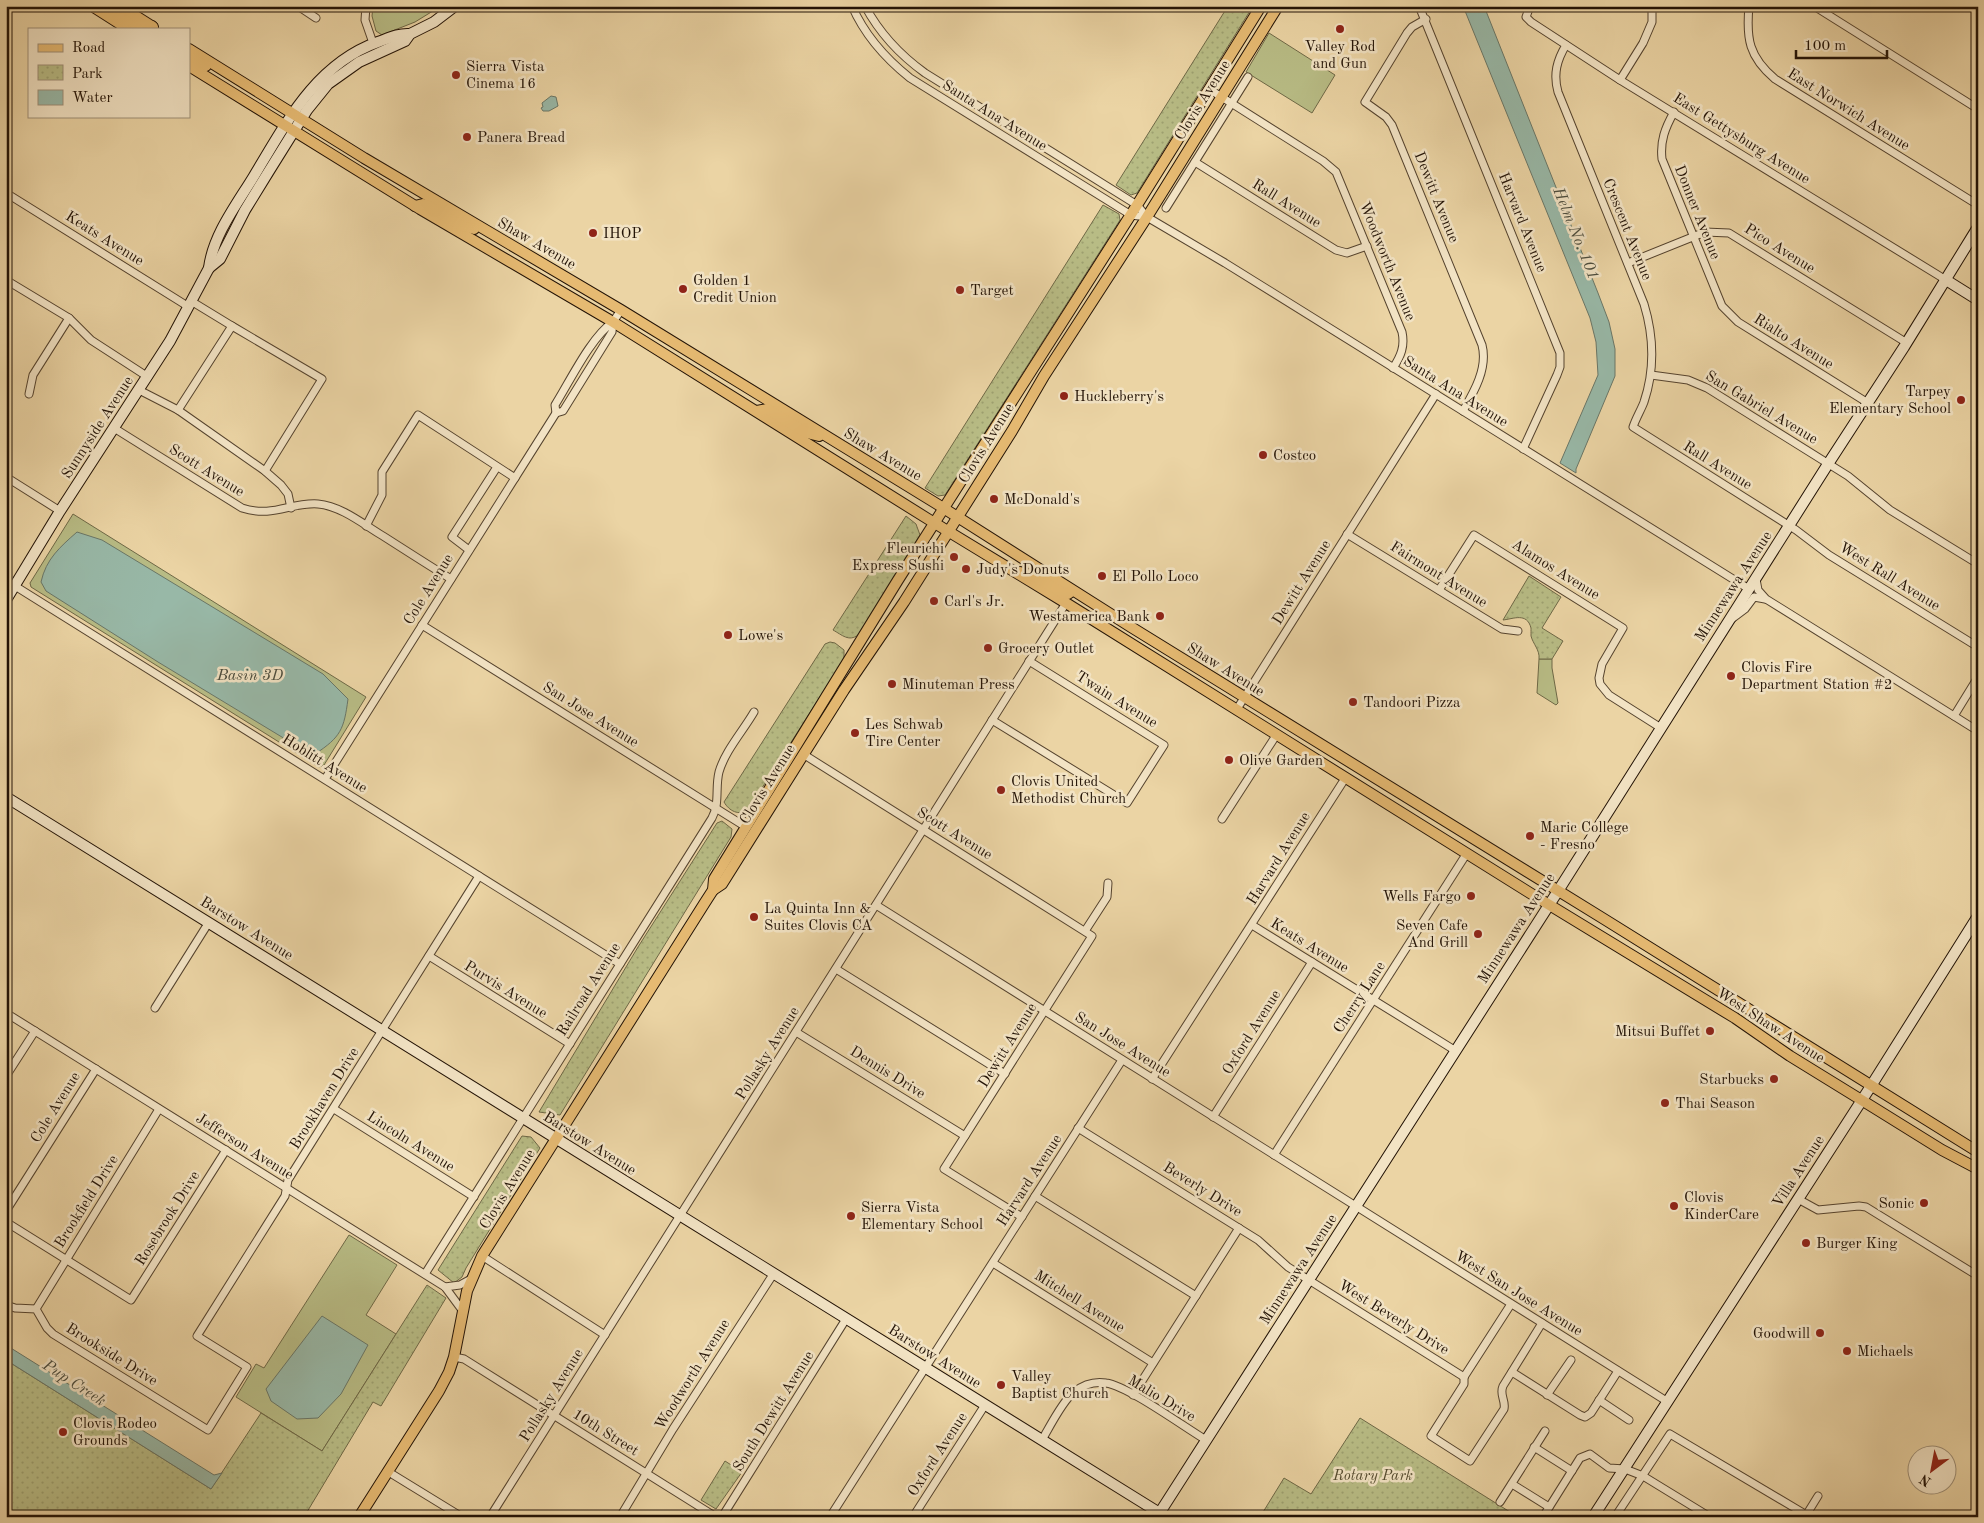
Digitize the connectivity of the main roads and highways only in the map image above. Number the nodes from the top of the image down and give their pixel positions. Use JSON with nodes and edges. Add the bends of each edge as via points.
{"nodes":[{"id":1,"x":92,"y":6,"type":"edge"},
{"id":2,"x":106,"y":6,"type":"edge"},
{"id":3,"x":120,"y":6,"type":"edge"},
{"id":4,"x":455,"y":6,"type":"edge"},
{"id":5,"x":1261,"y":6,"type":"edge"},
{"id":6,"x":1278,"y":6,"type":"edge"},
{"id":7,"x":154,"y":27,"type":"edge"},
{"id":8,"x":126,"y":28,"type":"edge"},
{"id":9,"x":410,"y":34,"type":"junction"},
{"id":10,"x":373,"y":43,"type":"junction"},
{"id":11,"x":190,"y":50,"type":"edge"},
{"id":12,"x":190,"y":57,"type":"edge"},
{"id":13,"x":190,"y":67,"type":"edge"},
{"id":14,"x":235,"y":78,"type":"junction"},
{"id":15,"x":328,"y":84,"type":"junction"},
{"id":16,"x":297,"y":117,"type":"junction"},
{"id":17,"x":289,"y":129,"type":"junction"},
{"id":18,"x":415,"y":206,"type":"junction"},
{"id":19,"x":1978,"y":227,"type":"edge"},
{"id":20,"x":490,"y":233,"type":"junction"},
{"id":21,"x":1946,"y":280,"type":"junction"},
{"id":22,"x":1978,"y":300,"type":"edge"},
{"id":23,"x":758,"y":411,"type":"junction"},
{"id":24,"x":832,"y":440,"type":"junction"},
{"id":25,"x":944,"y":508,"type":"junction"},
{"id":26,"x":957,"y":517,"type":"junction"},
{"id":27,"x":934,"y":523,"type":"junction"},
{"id":28,"x":948,"y":532,"type":"junction"},
{"id":29,"x":1008,"y":569,"type":"junction"},
{"id":30,"x":1072,"y":591,"type":"junction"},
{"id":31,"x":6,"y":600,"type":"edge"},
{"id":32,"x":1066,"y":603,"type":"junction"},
{"id":33,"x":1131,"y":627,"type":"junction"},
{"id":34,"x":832,"y":688,"type":"junction"},
{"id":35,"x":1277,"y":734,"type":"junction"},
{"id":36,"x":803,"y":754,"type":"junction"},
{"id":37,"x":1350,"y":763,"type":"junction"},
{"id":38,"x":1346,"y":777,"type":"junction"},
{"id":39,"x":1379,"y":781,"type":"junction"},
{"id":40,"x":6,"y":797,"type":"edge"},
{"id":41,"x":751,"y":828,"type":"junction"},
{"id":42,"x":712,"y":890,"type":"junction"},
{"id":43,"x":1558,"y":891,"type":"junction"},
{"id":44,"x":1549,"y":904,"type":"junction"},
{"id":45,"x":1978,"y":916,"type":"edge"},
{"id":46,"x":1639,"y":960,"type":"junction"},
{"id":47,"x":1714,"y":990,"type":"junction"},
{"id":48,"x":1711,"y":1003,"type":"junction"},
{"id":49,"x":1774,"y":1026,"type":"junction"},
{"id":50,"x":1871,"y":1086,"type":"junction"},
{"id":51,"x":1862,"y":1100,"type":"junction"},
{"id":52,"x":556,"y":1140,"type":"junction"},
{"id":53,"x":1978,"y":1152,"type":"edge"},
{"id":54,"x":1978,"y":1169,"type":"edge"},
{"id":55,"x":1161,"y":1516,"type":"edge"},
{"id":56,"x":359,"y":1517,"type":"edge"},
{"id":57,"x":1593,"y":1517,"type":"edge"}],
"edges":[{"from":1,"to":8,"type":"main road"},
{"from":2,"to":7,"type":"main road","via":[[140,27]]},
{"from":3,"to":7,"type":"main road"},
{"from":4,"to":9,"type":"main road"},
{"from":5,"to":25,"type":"main road","name":"Clovis Avenue"},
{"from":6,"to":26,"type":"main road","name":"Clovis Avenue"},
{"from":9,"to":10,"type":"main road","via":[[402,33]]},
{"from":9,"to":15,"type":"main road","via":[[405,41],[350,67]]},
{"from":10,"to":15,"type":"main road","via":[[370,50],[342,66]]},
{"from":10,"to":16,"type":"main road","via":[[332,67],[314,85]]},
{"from":11,"to":14,"type":"main road","name":"Shaw Avenue"},
{"from":12,"to":14,"type":"main road"},
{"from":13,"to":17,"type":"main road","name":"Shaw Avenue"},
{"from":14,"to":16,"type":"main road","name":"Shaw Avenue"},
{"from":15,"to":16,"type":"main road"},
{"from":16,"to":17,"type":"main road","name":"Sunnyside Avenue"},
{"from":16,"to":20,"type":"main road","name":"Shaw Avenue"},
{"from":17,"to":18,"type":"main road","name":"Shaw Avenue"},
{"from":17,"to":31,"type":"main road","name":"Sunnyside Avenue","via":[[227,220],[210,254],[209,268],[170,341]]},
{"from":18,"to":20,"type":"main road","via":[[426,205],[462,226]]},
{"from":18,"to":23,"type":"main road","name":"Shaw Avenue","via":[[614,322]]},
{"from":19,"to":21,"type":"main road","name":"Minnewawa Avenue"},
{"from":20,"to":24,"type":"main road","name":"Shaw Avenue"},
{"from":21,"to":22,"type":"main road"},
{"from":21,"to":43,"type":"main road","name":"Minnewawa Avenue"},
{"from":23,"to":24,"type":"main road","via":[[767,410],[807,433]]},
{"from":23,"to":27,"type":"main road","name":"Shaw Avenue"},
{"from":24,"to":25,"type":"main road","name":"Shaw Avenue"},
{"from":25,"to":26,"type":"main road","name":"Shaw Avenue"},
{"from":25,"to":27,"type":"main road","name":"Clovis Avenue"},
{"from":26,"to":28,"type":"main road","name":"Clovis Avenue"},
{"from":26,"to":30,"type":"main road","name":"Shaw Avenue"},
{"from":27,"to":28,"type":"main road","name":"Shaw Avenue"},
{"from":27,"to":34,"type":"main road","name":"Clovis Avenue"},
{"from":28,"to":29,"type":"main road","name":"Shaw Avenue"},
{"from":28,"to":36,"type":"main road","name":"Clovis Avenue"},
{"from":29,"to":30,"type":"main road","via":[[1034,576],[1064,594]]},
{"from":29,"to":32,"type":"main road","name":"Shaw Avenue"},
{"from":30,"to":33,"type":"main road","name":"Shaw Avenue"},
{"from":32,"to":33,"type":"main road","via":[[1073,599],[1122,630]]},
{"from":32,"to":35,"type":"main road","name":"Shaw Avenue"},
{"from":33,"to":37,"type":"main road","name":"Shaw Avenue"},
{"from":34,"to":36,"type":"main road","via":[[819,720],[802,747]]},
{"from":34,"to":41,"type":"main road","name":"Clovis Avenue","via":[[784,764]]},
{"from":35,"to":37,"type":"main road","via":[[1309,746],[1340,766]]},
{"from":35,"to":38,"type":"main road","name":"Shaw Avenue"},
{"from":36,"to":41,"type":"main road","name":"Clovis Avenue"},
{"from":37,"to":39,"type":"main road","name":"Shaw Avenue"},
{"from":38,"to":39,"type":"main road","via":[[1352,773],[1371,784]]},
{"from":38,"to":44,"type":"main road","name":"Shaw Avenue"},
{"from":39,"to":43,"type":"main road","name":"Shaw Avenue"},
{"from":40,"to":52,"type":"main road","name":"Barstow Avenue"},
{"from":41,"to":42,"type":"main road","name":"Clovis Avenue","via":[[714,879]]},
{"from":41,"to":42,"type":"main road","name":"Clovis Avenue","via":[[728,875]]},
{"from":42,"to":52,"type":"main road","name":"Clovis Avenue"},
{"from":43,"to":44,"type":"main road","name":"Minnewawa Avenue"},
{"from":43,"to":47,"type":"main road","name":"West Shaw Avenue"},
{"from":44,"to":46,"type":"main road","name":"West Shaw Avenue"},
{"from":44,"to":55,"type":"main road","name":"Minnewawa Avenue","via":[[1206,1440]]},
{"from":45,"to":50,"type":"main road","name":"Villa Avenue"},
{"from":46,"to":47,"type":"main road","via":[[1651,960],[1704,991]]},
{"from":46,"to":48,"type":"main road","name":"West Shaw Avenue"},
{"from":47,"to":49,"type":"main road","name":"West Shaw Avenue"},
{"from":48,"to":49,"type":"main road","via":[[1719,1000],[1763,1028]]},
{"from":48,"to":51,"type":"main road","name":"West Shaw Avenue"},
{"from":49,"to":50,"type":"main road","name":"West Shaw Avenue"},
{"from":50,"to":51,"type":"main road","name":"Villa Avenue"},
{"from":50,"to":53,"type":"main road","name":"West Shaw Avenue"},
{"from":51,"to":54,"type":"main road","name":"West Shaw Avenue"},
{"from":51,"to":57,"type":"main road","name":"Villa Avenue"},
{"from":52,"to":55,"type":"main road","name":"Barstow Avenue"},
{"from":52,"to":56,"type":"main road","name":"Clovis Avenue","via":[[482,1256],[471,1279],[449,1372]]}]}
